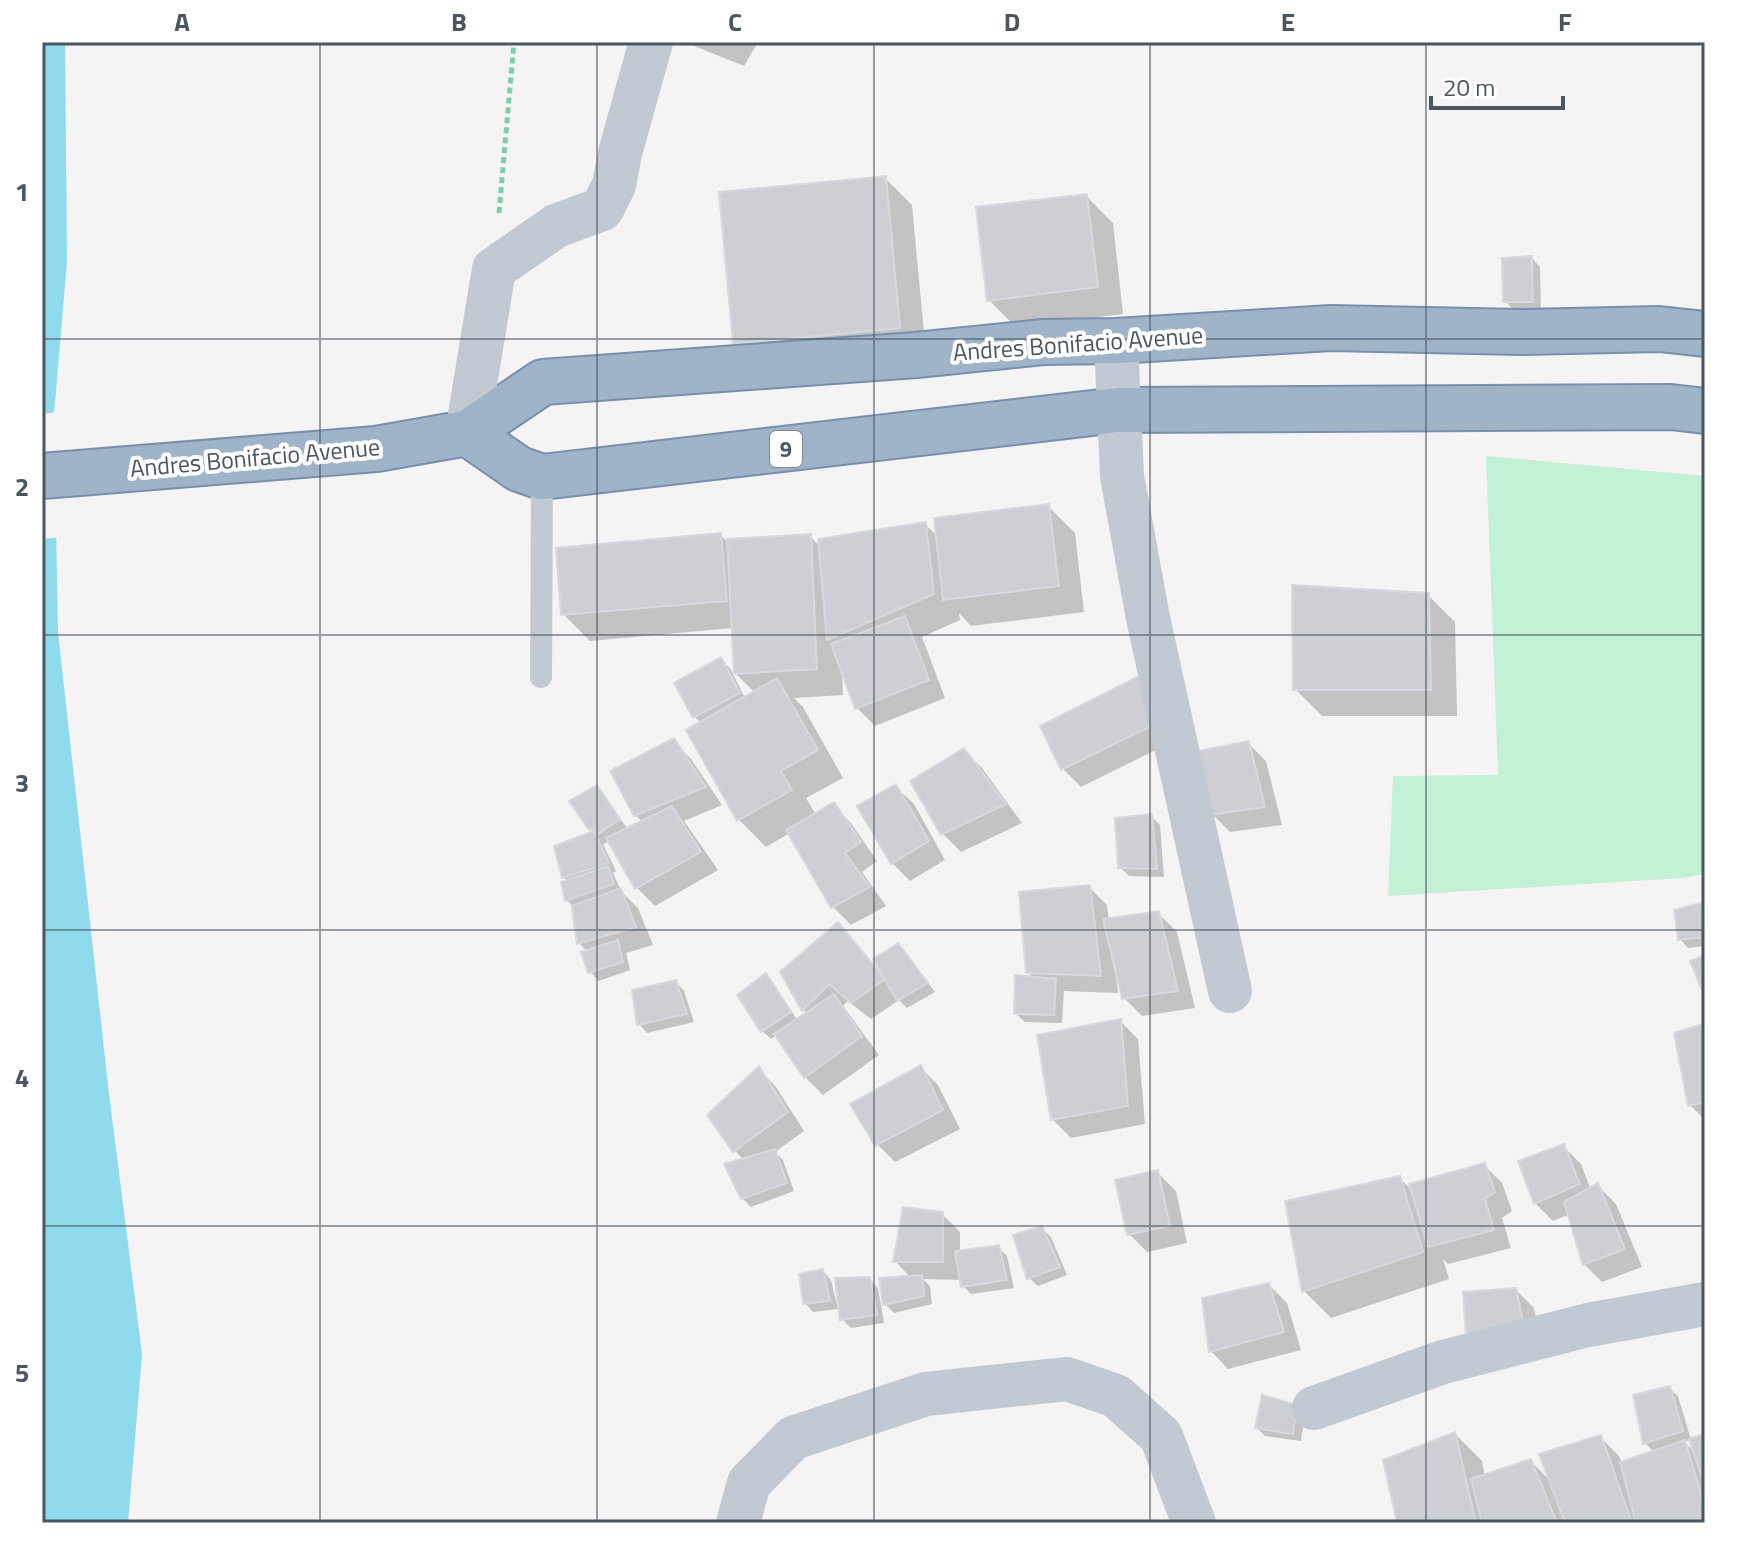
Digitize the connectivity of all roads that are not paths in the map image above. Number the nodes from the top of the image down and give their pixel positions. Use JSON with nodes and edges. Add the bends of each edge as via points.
{"nodes":[{"id":1,"x":651,"y":42,"type":"edge"},
{"id":2,"x":1705,"y":334,"type":"edge"},
{"id":3,"x":1116,"y":341,"type":"junction"},
{"id":4,"x":1118,"y":410,"type":"junction"},
{"id":5,"x":1705,"y":411,"type":"edge"},
{"id":6,"x":467,"y":433,"type":"junction"},
{"id":7,"x":42,"y":476,"type":"edge"},
{"id":8,"x":542,"y":477,"type":"junction"},
{"id":9,"x":541,"y":677,"type":"dead end"},
{"id":10,"x":1230,"y":991,"type":"dead end"},
{"id":11,"x":1705,"y":1304,"type":"edge"},
{"id":12,"x":1314,"y":1408,"type":"dead end"},
{"id":13,"x":738,"y":1523,"type":"edge"},
{"id":14,"x":1194,"y":1523,"type":"edge"}],
"edges":[{"from":1,"to":6,"type":"street","via":[[614,185],[602,209],[556,226],[494,269]]},
{"from":2,"to":3,"type":"highway","name":"Andres Bonifacio Avenue","via":[[1659,329],[1331,328]]},
{"from":3,"to":4,"type":"street"},
{"from":3,"to":6,"type":"highway","name":"Andres Bonifacio Avenue","via":[[1043,342],[543,382]]},
{"from":4,"to":5,"type":"highway","number":"9"},
{"from":4,"to":8,"type":"highway","number":"9"},
{"from":4,"to":10,"type":"street","via":[[1122,476],[1148,618]]},
{"from":6,"to":7,"type":"highway","name":"Andres Bonifacio Avenue","via":[[376,449]]},
{"from":6,"to":8,"type":"highway","via":[[519,469]]},
{"from":8,"to":9,"type":"lane"},
{"from":11,"to":12,"type":"street","via":[[1588,1325],[1443,1362]]},
{"from":13,"to":14,"type":"street","via":[[749,1483],[793,1438],[926,1394],[1067,1379],[1116,1396],[1161,1436]]}]}
